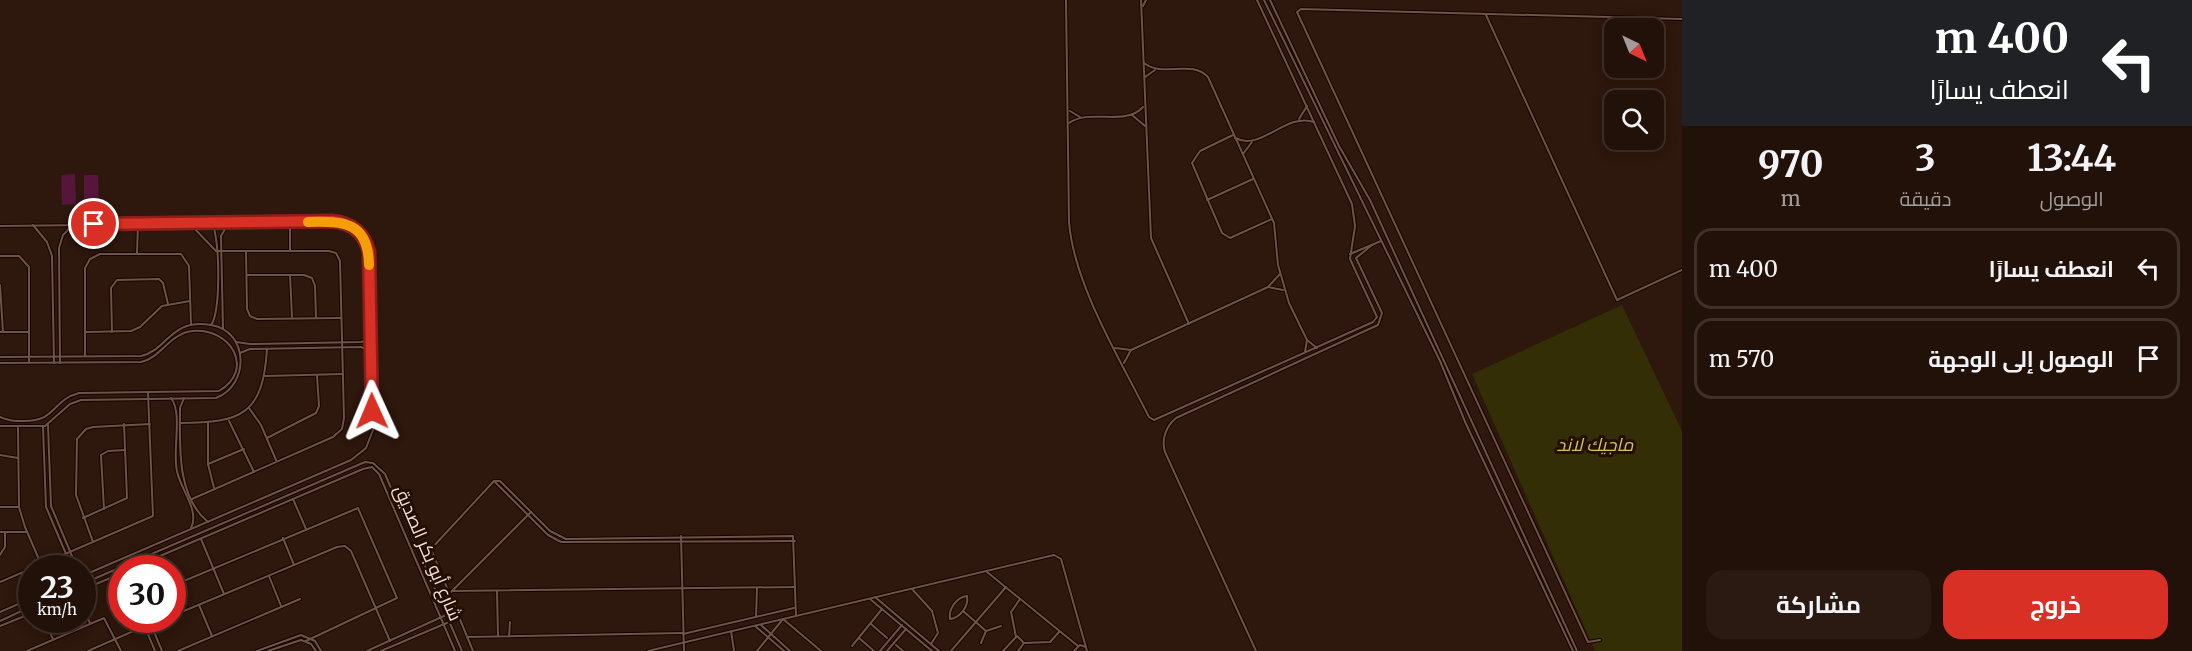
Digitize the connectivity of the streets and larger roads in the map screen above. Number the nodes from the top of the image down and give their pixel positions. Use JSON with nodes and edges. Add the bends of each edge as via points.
{"nodes":[{"id":1,"x":1066,"y":0,"type":"edge"},
{"id":2,"x":1141,"y":0,"type":"edge"},
{"id":3,"x":1146,"y":0,"type":"edge"},
{"id":4,"x":1257,"y":0,"type":"edge"},
{"id":5,"x":1264,"y":0,"type":"edge"},
{"id":6,"x":1270,"y":0,"type":"edge"},
{"id":7,"x":1143,"y":6,"type":"junction"},
{"id":8,"x":1486,"y":15,"type":"junction"},
{"id":9,"x":1682,"y":19,"type":"edge"},
{"id":10,"x":1144,"y":63,"type":"junction"},
{"id":11,"x":1158,"y":69,"type":"junction"},
{"id":12,"x":1144,"y":78,"type":"junction"},
{"id":13,"x":1144,"y":106,"type":"junction"},
{"id":14,"x":1307,"y":106,"type":"junction"},
{"id":15,"x":1069,"y":109,"type":"junction"},
{"id":16,"x":1132,"y":115,"type":"junction"},
{"id":17,"x":1080,"y":117,"type":"junction"},
{"id":18,"x":1297,"y":121,"type":"junction"},
{"id":19,"x":1069,"y":123,"type":"junction"},
{"id":20,"x":1315,"y":123,"type":"junction"},
{"id":21,"x":1146,"y":128,"type":"junction"},
{"id":22,"x":1234,"y":137,"type":"junction"},
{"id":23,"x":1254,"y":140,"type":"junction"},
{"id":24,"x":1243,"y":155,"type":"junction"},
{"id":25,"x":1253,"y":179,"type":"junction"},
{"id":26,"x":1366,"y":191,"type":"junction"},
{"id":27,"x":1358,"y":196,"type":"junction"},
{"id":28,"x":1207,"y":200,"type":"junction"},
{"id":29,"x":1370,"y":200,"type":"junction"},
{"id":30,"x":1362,"y":205,"type":"junction"},
{"id":31,"x":1272,"y":219,"type":"junction"},
{"id":32,"x":290,"y":222,"type":"junction"},
{"id":33,"x":190,"y":223,"type":"junction"},
{"id":34,"x":212,"y":223,"type":"junction"},
{"id":35,"x":230,"y":223,"type":"junction"},
{"id":36,"x":138,"y":224,"type":"junction"},
{"id":37,"x":33,"y":225,"type":"junction"},
{"id":38,"x":72,"y":225,"type":"junction"},
{"id":39,"x":0,"y":226,"type":"edge"},
{"id":40,"x":1382,"y":241,"type":"junction"},
{"id":41,"x":1372,"y":245,"type":"junction"},
{"id":42,"x":1352,"y":247,"type":"junction"},
{"id":43,"x":1361,"y":249,"type":"junction"},
{"id":44,"x":216,"y":251,"type":"junction"},
{"id":45,"x":221,"y":251,"type":"junction"},
{"id":46,"x":246,"y":251,"type":"junction"},
{"id":47,"x":290,"y":251,"type":"junction"},
{"id":48,"x":137,"y":253,"type":"junction"},
{"id":49,"x":1350,"y":254,"type":"junction"},
{"id":50,"x":0,"y":256,"type":"edge"},
{"id":51,"x":1682,"y":270,"type":"edge"},
{"id":52,"x":1280,"y":274,"type":"junction"},
{"id":53,"x":247,"y":275,"type":"junction"},
{"id":54,"x":290,"y":275,"type":"junction"},
{"id":55,"x":0,"y":285,"type":"edge"},
{"id":56,"x":1268,"y":287,"type":"junction"},
{"id":57,"x":1284,"y":291,"type":"junction"},
{"id":58,"x":190,"y":301,"type":"junction"},
{"id":59,"x":168,"y":304,"type":"junction"},
{"id":60,"x":292,"y":318,"type":"junction"},
{"id":61,"x":316,"y":318,"type":"junction"},
{"id":62,"x":341,"y":318,"type":"junction"},
{"id":63,"x":1189,"y":324,"type":"junction"},
{"id":64,"x":211,"y":325,"type":"junction"},
{"id":65,"x":191,"y":326,"type":"junction"},
{"id":66,"x":223,"y":329,"type":"junction"},
{"id":67,"x":1,"y":332,"type":"edge"},
{"id":68,"x":29,"y":332,"type":"junction"},
{"id":69,"x":85,"y":332,"type":"junction"},
{"id":70,"x":112,"y":332,"type":"junction"},
{"id":71,"x":370,"y":339,"type":"junction"},
{"id":72,"x":1307,"y":340,"type":"junction"},
{"id":73,"x":236,"y":342,"type":"junction"},
{"id":74,"x":342,"y":342,"type":"junction"},
{"id":75,"x":342,"y":347,"type":"junction"},
{"id":76,"x":1115,"y":348,"type":"junction"},
{"id":77,"x":1317,"y":348,"type":"junction"},
{"id":78,"x":267,"y":349,"type":"junction"},
{"id":79,"x":1131,"y":350,"type":"junction"},
{"id":80,"x":371,"y":352,"type":"junction"},
{"id":81,"x":240,"y":353,"type":"junction"},
{"id":82,"x":1304,"y":354,"type":"junction"},
{"id":83,"x":60,"y":356,"type":"junction"},
{"id":84,"x":85,"y":356,"type":"junction"},
{"id":85,"x":0,"y":357,"type":"edge"},
{"id":86,"x":29,"y":357,"type":"junction"},
{"id":87,"x":54,"y":357,"type":"junction"},
{"id":88,"x":0,"y":363,"type":"edge"},
{"id":89,"x":29,"y":363,"type":"junction"},
{"id":90,"x":54,"y":363,"type":"junction"},
{"id":91,"x":60,"y":363,"type":"junction"},
{"id":92,"x":1123,"y":364,"type":"junction"},
{"id":93,"x":343,"y":374,"type":"junction"},
{"id":94,"x":318,"y":375,"type":"junction"},
{"id":95,"x":265,"y":376,"type":"junction"},
{"id":96,"x":148,"y":393,"type":"junction"},
{"id":97,"x":184,"y":398,"type":"junction"},
{"id":98,"x":149,"y":399,"type":"junction"},
{"id":99,"x":171,"y":399,"type":"junction"},
{"id":100,"x":249,"y":408,"type":"junction"},
{"id":101,"x":1470,"y":414,"type":"junction"},
{"id":102,"x":0,"y":417,"type":"edge"},
{"id":103,"x":1463,"y":417,"type":"junction"},
{"id":104,"x":228,"y":420,"type":"junction"},
{"id":105,"x":180,"y":423,"type":"junction"},
{"id":106,"x":208,"y":423,"type":"junction"},
{"id":107,"x":124,"y":424,"type":"junction"},
{"id":108,"x":150,"y":424,"type":"junction"},
{"id":109,"x":48,"y":425,"type":"junction"},
{"id":110,"x":0,"y":426,"type":"edge"},
{"id":111,"x":43,"y":427,"type":"junction"},
{"id":112,"x":18,"y":428,"type":"junction"},
{"id":113,"x":267,"y":438,"type":"junction"},
{"id":114,"x":1482,"y":439,"type":"junction"},
{"id":115,"x":1475,"y":442,"type":"junction"},
{"id":116,"x":244,"y":448,"type":"junction"},
{"id":117,"x":125,"y":450,"type":"junction"},
{"id":118,"x":0,"y":455,"type":"edge"},
{"id":119,"x":18,"y":458,"type":"junction"},
{"id":120,"x":277,"y":462,"type":"junction"},
{"id":121,"x":208,"y":464,"type":"junction"},
{"id":122,"x":377,"y":464,"type":"junction"},
{"id":123,"x":373,"y":468,"type":"junction"},
{"id":124,"x":254,"y":472,"type":"junction"},
{"id":125,"x":494,"y":481,"type":"junction"},
{"id":126,"x":317,"y":483,"type":"junction"},
{"id":127,"x":320,"y":487,"type":"junction"},
{"id":128,"x":215,"y":489,"type":"junction"},
{"id":129,"x":395,"y":497,"type":"junction"},
{"id":130,"x":192,"y":499,"type":"junction"},
{"id":131,"x":293,"y":499,"type":"junction"},
{"id":132,"x":390,"y":499,"type":"junction"},
{"id":133,"x":266,"y":505,"type":"junction"},
{"id":134,"x":0,"y":507,"type":"edge"},
{"id":135,"x":19,"y":507,"type":"junction"},
{"id":136,"x":104,"y":509,"type":"junction"},
{"id":137,"x":268,"y":510,"type":"junction"},
{"id":138,"x":531,"y":512,"type":"junction"},
{"id":139,"x":528,"y":515,"type":"junction"},
{"id":140,"x":82,"y":518,"type":"junction"},
{"id":141,"x":208,"y":522,"type":"junction"},
{"id":142,"x":191,"y":529,"type":"junction"},
{"id":143,"x":306,"y":529,"type":"junction"},
{"id":144,"x":208,"y":530,"type":"junction"},
{"id":145,"x":0,"y":532,"type":"edge"},
{"id":146,"x":5,"y":532,"type":"junction"},
{"id":147,"x":27,"y":532,"type":"junction"},
{"id":148,"x":210,"y":535,"type":"junction"},
{"id":149,"x":681,"y":536,"type":"junction"},
{"id":150,"x":283,"y":538,"type":"junction"},
{"id":151,"x":201,"y":539,"type":"junction"},
{"id":152,"x":414,"y":540,"type":"junction"},
{"id":153,"x":795,"y":541,"type":"junction"},
{"id":154,"x":93,"y":542,"type":"junction"},
{"id":155,"x":681,"y":542,"type":"junction"},
{"id":156,"x":409,"y":543,"type":"junction"},
{"id":157,"x":169,"y":547,"type":"junction"},
{"id":158,"x":70,"y":552,"type":"junction"},
{"id":159,"x":171,"y":552,"type":"junction"},
{"id":160,"x":65,"y":554,"type":"joint"},
{"id":161,"x":0,"y":555,"type":"edge"},
{"id":162,"x":37,"y":555,"type":"edge"},
{"id":163,"x":71,"y":555,"type":"edge"},
{"id":164,"x":152,"y":555,"type":"edge"},
{"id":165,"x":164,"y":555,"type":"edge"},
{"id":166,"x":423,"y":560,"type":"junction"},
{"id":167,"x":418,"y":562,"type":"junction"},
{"id":168,"x":294,"y":565,"type":"junction"},
{"id":169,"x":213,"y":568,"type":"junction"},
{"id":170,"x":96,"y":570,"type":"edge"},
{"id":171,"x":986,"y":571,"type":"junction"},
{"id":172,"x":18,"y":574,"type":"edge"},
{"id":173,"x":269,"y":576,"type":"junction"},
{"id":174,"x":186,"y":580,"type":"edge"},
{"id":175,"x":0,"y":582,"type":"edge"},
{"id":176,"x":795,"y":587,"type":"junction"},
{"id":177,"x":1006,"y":587,"type":"junction"},
{"id":178,"x":757,"y":588,"type":"junction"},
{"id":179,"x":682,"y":589,"type":"junction"},
{"id":180,"x":912,"y":589,"type":"junction"},
{"id":181,"x":452,"y":591,"type":"junction"},
{"id":182,"x":497,"y":591,"type":"junction"},
{"id":183,"x":224,"y":594,"type":"junction"},
{"id":184,"x":449,"y":594,"type":"junction"},
{"id":185,"x":876,"y":597,"type":"junction"},
{"id":186,"x":300,"y":599,"type":"dead end"},
{"id":187,"x":870,"y":599,"type":"junction"},
{"id":188,"x":1020,"y":599,"type":"junction"},
{"id":189,"x":18,"y":604,"type":"edge"},
{"id":190,"x":199,"y":605,"type":"junction"},
{"id":191,"x":282,"y":607,"type":"junction"},
{"id":192,"x":795,"y":608,"type":"junction"},
{"id":193,"x":376,"y":609,"type":"junction"},
{"id":194,"x":882,"y":609,"type":"junction"},
{"id":195,"x":186,"y":611,"type":"edge"},
{"id":196,"x":962,"y":611,"type":"junction"},
{"id":197,"x":0,"y":612,"type":"edge"},
{"id":198,"x":18,"y":612,"type":"edge"},
{"id":199,"x":446,"y":615,"type":"junction"},
{"id":200,"x":796,"y":616,"type":"junction"},
{"id":201,"x":756,"y":617,"type":"junction"},
{"id":202,"x":441,"y":618,"type":"junction"},
{"id":203,"x":18,"y":619,"type":"edge"},
{"id":204,"x":783,"y":619,"type":"junction"},
{"id":205,"x":1,"y":620,"type":"edge"},
{"id":206,"x":96,"y":622,"type":"edge"},
{"id":207,"x":449,"y":622,"type":"junction"},
{"id":208,"x":510,"y":622,"type":"dead end"},
{"id":209,"x":975,"y":622,"type":"junction"},
{"id":210,"x":871,"y":623,"type":"junction"},
{"id":211,"x":444,"y":624,"type":"junction"},
{"id":212,"x":760,"y":625,"type":"junction"},
{"id":213,"x":2,"y":626,"type":"edge"},
{"id":214,"x":755,"y":626,"type":"junction"},
{"id":215,"x":902,"y":626,"type":"junction"},
{"id":216,"x":1001,"y":626,"type":"dead end"},
{"id":217,"x":906,"y":629,"type":"junction"},
{"id":218,"x":731,"y":631,"type":"junction"},
{"id":219,"x":986,"y":631,"type":"junction"},
{"id":220,"x":1059,"y":631,"type":"junction"},
{"id":221,"x":50,"y":633,"type":"edge"},
{"id":222,"x":67,"y":633,"type":"edge"},
{"id":223,"x":129,"y":633,"type":"edge"},
{"id":224,"x":148,"y":633,"type":"edge"},
{"id":225,"x":154,"y":633,"type":"edge"},
{"id":226,"x":407,"y":633,"type":"junction"},
{"id":227,"x":683,"y":633,"type":"junction"},
{"id":228,"x":771,"y":634,"type":"junction"},
{"id":229,"x":919,"y":634,"type":"junction"},
{"id":230,"x":498,"y":636,"type":"junction"},
{"id":231,"x":509,"y":636,"type":"junction"},
{"id":232,"x":1016,"y":636,"type":"junction"},
{"id":233,"x":212,"y":637,"type":"junction"},
{"id":234,"x":467,"y":637,"type":"junction"},
{"id":235,"x":916,"y":637,"type":"junction"},
{"id":236,"x":310,"y":638,"type":"junction"},
{"id":237,"x":409,"y":638,"type":"junction"},
{"id":238,"x":768,"y":638,"type":"junction"},
{"id":239,"x":859,"y":638,"type":"junction"},
{"id":240,"x":887,"y":638,"type":"dead end"},
{"id":241,"x":53,"y":639,"type":"junction"},
{"id":242,"x":116,"y":639,"type":"junction"},
{"id":243,"x":1600,"y":640,"type":"dead end"},
{"id":244,"x":306,"y":641,"type":"junction"},
{"id":245,"x":390,"y":641,"type":"junction"},
{"id":246,"x":683,"y":643,"type":"junction"},
{"id":247,"x":981,"y":643,"type":"dead end"},
{"id":248,"x":1024,"y":643,"type":"junction"},
{"id":249,"x":931,"y":644,"type":"junction"},
{"id":250,"x":896,"y":645,"type":"dead end"},
{"id":251,"x":852,"y":646,"type":"dead end"},
{"id":252,"x":1078,"y":646,"type":"junction"},
{"id":253,"x":1086,"y":647,"type":"junction"},
{"id":254,"x":27,"y":651,"type":"edge"},
{"id":255,"x":88,"y":651,"type":"edge"},
{"id":256,"x":121,"y":651,"type":"edge"},
{"id":257,"x":156,"y":651,"type":"edge"},
{"id":258,"x":162,"y":651,"type":"edge"},
{"id":259,"x":178,"y":651,"type":"edge"},
{"id":260,"x":257,"y":651,"type":"edge"},
{"id":261,"x":268,"y":651,"type":"edge"},
{"id":262,"x":316,"y":651,"type":"edge"},
{"id":263,"x":321,"y":651,"type":"edge"},
{"id":264,"x":367,"y":651,"type":"edge"},
{"id":265,"x":381,"y":651,"type":"edge"},
{"id":266,"x":455,"y":651,"type":"edge"},
{"id":267,"x":462,"y":651,"type":"edge"},
{"id":268,"x":473,"y":651,"type":"edge"},
{"id":269,"x":648,"y":651,"type":"edge"},
{"id":270,"x":684,"y":651,"type":"edge"},
{"id":271,"x":734,"y":651,"type":"edge"},
{"id":272,"x":757,"y":651,"type":"edge"},
{"id":273,"x":784,"y":651,"type":"edge"},
{"id":274,"x":790,"y":651,"type":"edge"},
{"id":275,"x":820,"y":651,"type":"edge"},
{"id":276,"x":874,"y":651,"type":"edge"},
{"id":277,"x":880,"y":651,"type":"edge"},
{"id":278,"x":887,"y":651,"type":"edge"},
{"id":279,"x":903,"y":651,"type":"edge"},
{"id":280,"x":932,"y":651,"type":"edge"},
{"id":281,"x":939,"y":651,"type":"edge"},
{"id":282,"x":951,"y":651,"type":"edge"},
{"id":283,"x":1003,"y":651,"type":"edge"},
{"id":284,"x":1018,"y":651,"type":"edge"},
{"id":285,"x":1074,"y":651,"type":"edge"},
{"id":286,"x":1088,"y":651,"type":"edge"},
{"id":287,"x":1256,"y":651,"type":"edge"},
{"id":288,"x":1573,"y":651,"type":"edge"},
{"id":289,"x":1577,"y":651,"type":"edge"}],
"edges":[{"from":1,"to":15,"type":"street"},
{"from":2,"to":7,"type":"street"},
{"from":3,"to":7,"type":"street"},
{"from":4,"to":14,"type":"street"},
{"from":5,"to":27,"type":"street"},
{"from":6,"to":26,"type":"street","via":[[1329,126]]},
{"from":7,"to":10,"type":"street"},
{"from":8,"to":9,"type":"street"},
{"from":8,"to":51,"type":"street","via":[[1617,300]]},
{"from":8,"to":243,"type":"street","via":[[1301,9],[1298,12],[1588,642]]},
{"from":10,"to":11,"type":"street"},
{"from":10,"to":12,"type":"street"},
{"from":11,"to":12,"type":"street"},
{"from":11,"to":22,"type":"street","via":[[1193,69],[1206,74]]},
{"from":12,"to":13,"type":"street"},
{"from":13,"to":16,"type":"street"},
{"from":13,"to":21,"type":"street"},
{"from":14,"to":18,"type":"street"},
{"from":14,"to":20,"type":"street"},
{"from":15,"to":17,"type":"street"},
{"from":15,"to":19,"type":"street"},
{"from":16,"to":17,"type":"street"},
{"from":16,"to":21,"type":"street"},
{"from":17,"to":19,"type":"street"},
{"from":18,"to":20,"type":"street"},
{"from":18,"to":23,"type":"street"},
{"from":19,"to":76,"type":"street","via":[[1069,222],[1073,254]]},
{"from":20,"to":42,"type":"street","via":[[1353,208]]},
{"from":21,"to":63,"type":"street","via":[[1151,238]]},
{"from":22,"to":23,"type":"street"},
{"from":22,"to":24,"type":"street"},
{"from":22,"to":28,"type":"street","via":[[1200,151],[1193,158],[1193,168]]},
{"from":23,"to":24,"type":"street"},
{"from":24,"to":25,"type":"street"},
{"from":25,"to":28,"type":"street"},
{"from":25,"to":31,"type":"street"},
{"from":26,"to":27,"type":"street"},
{"from":26,"to":29,"type":"street"},
{"from":27,"to":30,"type":"street"},
{"from":28,"to":31,"type":"street","via":[[1226,238]]},
{"from":29,"to":30,"type":"street"},
{"from":29,"to":101,"type":"street"},
{"from":30,"to":40,"type":"street"},
{"from":31,"to":52,"type":"street"},
{"from":32,"to":35,"type":"street"},
{"from":32,"to":47,"type":"street"},
{"from":32,"to":71,"type":"street","via":[[341,222],[362,236],[369,252]]},
{"from":33,"to":34,"type":"street"},
{"from":33,"to":36,"type":"street"},
{"from":33,"to":44,"type":"street"},
{"from":34,"to":35,"type":"street"},
{"from":34,"to":44,"type":"street"},
{"from":35,"to":45,"type":"street","via":[[222,232]]},
{"from":36,"to":38,"type":"street"},
{"from":36,"to":48,"type":"street"},
{"from":37,"to":38,"type":"street"},
{"from":37,"to":39,"type":"street"},
{"from":37,"to":87,"type":"street","via":[[47,242],[52,256]]},
{"from":38,"to":83,"type":"street","via":[[63,235],[59,249]]},
{"from":40,"to":41,"type":"street"},
{"from":40,"to":103,"type":"street"},
{"from":41,"to":43,"type":"street"},
{"from":41,"to":287,"type":"street","via":[[1356,258],[1382,313],[1379,324],[1176,418],[1164,438],[1165,452]]},
{"from":42,"to":43,"type":"street"},
{"from":42,"to":49,"type":"street"},
{"from":43,"to":49,"type":"street"},
{"from":44,"to":45,"type":"street"},
{"from":44,"to":64,"type":"street","via":[[216,312]]},
{"from":45,"to":46,"type":"street"},
{"from":45,"to":66,"type":"street"},
{"from":46,"to":47,"type":"street"},
{"from":46,"to":53,"type":"street"},
{"from":47,"to":62,"type":"street","via":[[336,253],[340,261]]},
{"from":48,"to":58,"type":"street","via":[[177,252],[185,257]]},
{"from":48,"to":69,"type":"street","via":[[99,254],[87,263]]},
{"from":49,"to":77,"type":"street","via":[[1377,317]]},
{"from":50,"to":68,"type":"street","via":[[19,256],[29,267]]},
{"from":52,"to":56,"type":"street"},
{"from":52,"to":57,"type":"street"},
{"from":53,"to":54,"type":"street"},
{"from":53,"to":60,"type":"street","via":[[250,316]]},
{"from":54,"to":60,"type":"street"},
{"from":54,"to":61,"type":"street","via":[[308,276],[314,282]]},
{"from":55,"to":67,"type":"street"},
{"from":56,"to":57,"type":"street"},
{"from":56,"to":63,"type":"street"},
{"from":57,"to":72,"type":"street"},
{"from":58,"to":59,"type":"street"},
{"from":58,"to":65,"type":"street"},
{"from":59,"to":70,"type":"street","via":[[157,309],[136,330]]},
{"from":59,"to":70,"type":"street","via":[[159,279],[117,280],[111,288]]},
{"from":60,"to":61,"type":"street"},
{"from":61,"to":62,"type":"street"},
{"from":62,"to":74,"type":"street"},
{"from":63,"to":79,"type":"street"},
{"from":64,"to":65,"type":"street"},
{"from":64,"to":66,"type":"street"},
{"from":65,"to":84,"type":"street","via":[[172,332],[145,355]]},
{"from":66,"to":73,"type":"street"},
{"from":67,"to":68,"type":"street"},
{"from":68,"to":86,"type":"street"},
{"from":69,"to":70,"type":"street"},
{"from":69,"to":84,"type":"street"},
{"from":71,"to":74,"type":"street"},
{"from":71,"to":80,"type":"street"},
{"from":72,"to":77,"type":"street"},
{"from":72,"to":82,"type":"street"},
{"from":73,"to":74,"type":"street"},
{"from":73,"to":81,"type":"street"},
{"from":74,"to":75,"type":"street"},
{"from":75,"to":78,"type":"street"},
{"from":75,"to":80,"type":"street","via":[[361,346]]},
{"from":75,"to":93,"type":"street"},
{"from":76,"to":79,"type":"street"},
{"from":76,"to":92,"type":"street"},
{"from":77,"to":82,"type":"street"},
{"from":78,"to":81,"type":"street"},
{"from":78,"to":95,"type":"street"},
{"from":79,"to":92,"type":"street"},
{"from":80,"to":141,"type":"street","via":[[373,430],[366,448],[351,460]]},
{"from":81,"to":97,"type":"street","via":[[238,378],[227,392],[216,398]]},
{"from":82,"to":92,"type":"street","via":[[1154,420]]},
{"from":83,"to":84,"type":"street"},
{"from":83,"to":87,"type":"street"},
{"from":83,"to":91,"type":"street"},
{"from":85,"to":86,"type":"street"},
{"from":86,"to":87,"type":"street"},
{"from":86,"to":89,"type":"street"},
{"from":87,"to":90,"type":"street"},
{"from":88,"to":89,"type":"street"},
{"from":89,"to":90,"type":"street"},
{"from":90,"to":91,"type":"street"},
{"from":91,"to":96,"type":"street","via":[[145,361],[172,339],[190,332],[213,332],[225,338],[233,349],[235,374],[219,391]]},
{"from":93,"to":94,"type":"street"},
{"from":93,"to":120,"type":"street","via":[[342,429],[333,437]]},
{"from":94,"to":95,"type":"street"},
{"from":94,"to":113,"type":"street","via":[[316,413]]},
{"from":95,"to":100,"type":"street","via":[[260,393]]},
{"from":96,"to":98,"type":"street"},
{"from":96,"to":102,"type":"street","via":[[79,393],[41,420],[11,421]]},
{"from":97,"to":99,"type":"street"},
{"from":97,"to":105,"type":"street"},
{"from":98,"to":99,"type":"street"},
{"from":98,"to":108,"type":"street"},
{"from":98,"to":109,"type":"street","via":[[81,400],[65,408]]},
{"from":99,"to":142,"type":"street","via":[[176,409],[177,472],[194,516]]},
{"from":100,"to":104,"type":"street"},
{"from":100,"to":113,"type":"street"},
{"from":101,"to":103,"type":"street"},
{"from":101,"to":114,"type":"street"},
{"from":103,"to":115,"type":"street"},
{"from":104,"to":106,"type":"street"},
{"from":104,"to":116,"type":"street"},
{"from":105,"to":106,"type":"street"},
{"from":105,"to":130,"type":"street","via":[[180,467]]},
{"from":106,"to":121,"type":"street"},
{"from":107,"to":108,"type":"street"},
{"from":107,"to":117,"type":"street"},
{"from":107,"to":140,"type":"street","via":[[93,427],[77,439],[75,488]]},
{"from":108,"to":154,"type":"street","via":[[154,514]]},
{"from":109,"to":111,"type":"street"},
{"from":109,"to":158,"type":"street","via":[[50,498]]},
{"from":110,"to":112,"type":"street"},
{"from":111,"to":112,"type":"street"},
{"from":111,"to":160,"type":"street","via":[[44,499]]},
{"from":112,"to":119,"type":"street"},
{"from":113,"to":120,"type":"street"},
{"from":114,"to":115,"type":"street"},
{"from":114,"to":289,"type":"street"},
{"from":115,"to":288,"type":"street"},
{"from":116,"to":121,"type":"street"},
{"from":116,"to":124,"type":"street"},
{"from":117,"to":136,"type":"street","via":[[128,496]]},
{"from":117,"to":136,"type":"street","via":[[101,455]]},
{"from":118,"to":119,"type":"street"},
{"from":119,"to":135,"type":"street"},
{"from":120,"to":124,"type":"street"},
{"from":121,"to":128,"type":"street"},
{"from":122,"to":123,"type":"street"},
{"from":122,"to":126,"type":"street","via":[[365,462]]},
{"from":122,"to":129,"type":"street"},
{"from":123,"to":127,"type":"street"},
{"from":123,"to":132,"type":"street","name":"شارع أبو بكر الصديق"},
{"from":124,"to":128,"type":"street"},
{"from":125,"to":138,"type":"street","via":[[500,481]]},
{"from":125,"to":139,"type":"street"},
{"from":125,"to":184,"type":"street","via":[[431,547]]},
{"from":126,"to":127,"type":"street"},
{"from":126,"to":133,"type":"street"},
{"from":127,"to":131,"type":"street"},
{"from":128,"to":130,"type":"street"},
{"from":129,"to":132,"type":"street"},
{"from":129,"to":152,"type":"street"},
{"from":130,"to":141,"type":"street"},
{"from":131,"to":137,"type":"street"},
{"from":131,"to":143,"type":"street"},
{"from":132,"to":156,"type":"street","name":"شارع أبو بكر الصديق"},
{"from":133,"to":137,"type":"street"},
{"from":133,"to":144,"type":"street"},
{"from":134,"to":135,"type":"street"},
{"from":135,"to":147,"type":"street"},
{"from":136,"to":140,"type":"street"},
{"from":137,"to":148,"type":"street"},
{"from":138,"to":139,"type":"street"},
{"from":138,"to":149,"type":"street","via":[[550,531],[566,538]]},
{"from":139,"to":155,"type":"street","via":[[561,542]]},
{"from":139,"to":181,"type":"street"},
{"from":140,"to":154,"type":"street"},
{"from":141,"to":142,"type":"street"},
{"from":142,"to":170,"type":"street"},
{"from":143,"to":150,"type":"street"},
{"from":143,"to":193,"type":"street","via":[[354,507],[361,510],[397,596]]},
{"from":144,"to":148,"type":"street"},
{"from":144,"to":157,"type":"street"},
{"from":145,"to":146,"type":"street"},
{"from":146,"to":147,"type":"street"},
{"from":146,"to":161,"type":"street","via":[[5,547]]},
{"from":147,"to":162,"type":"street"},
{"from":148,"to":151,"type":"street"},
{"from":149,"to":153,"type":"street","via":[[792,535]]},
{"from":149,"to":155,"type":"street"},
{"from":150,"to":168,"type":"street"},
{"from":150,"to":169,"type":"street"},
{"from":151,"to":159,"type":"street"},
{"from":151,"to":169,"type":"street"},
{"from":152,"to":156,"type":"street"},
{"from":152,"to":166,"type":"street"},
{"from":153,"to":155,"type":"street"},
{"from":153,"to":176,"type":"street"},
{"from":154,"to":158,"type":"street"},
{"from":155,"to":179,"type":"street"},
{"from":156,"to":167,"type":"street","name":"شارع أبو بكر الصديق"},
{"from":157,"to":159,"type":"street"},
{"from":157,"to":164,"type":"street"},
{"from":158,"to":160,"type":"street"},
{"from":158,"to":163,"type":"street"},
{"from":159,"to":165,"type":"street"},
{"from":166,"to":167,"type":"street"},
{"from":166,"to":199,"type":"street"},
{"from":167,"to":202,"type":"street","name":"شارع أبو بكر الصديق"},
{"from":168,"to":173,"type":"street"},
{"from":168,"to":193,"type":"street","via":[[345,546],[351,551]]},
{"from":169,"to":174,"type":"street"},
{"from":169,"to":183,"type":"street"},
{"from":171,"to":177,"type":"street"},
{"from":171,"to":180,"type":"street"},
{"from":171,"to":253,"type":"street","via":[[1058,556]]},
{"from":172,"to":175,"type":"street"},
{"from":173,"to":183,"type":"street"},
{"from":173,"to":191,"type":"street"},
{"from":176,"to":178,"type":"street"},
{"from":176,"to":192,"type":"street"},
{"from":177,"to":188,"type":"street"},
{"from":177,"to":209,"type":"street"},
{"from":178,"to":179,"type":"street"},
{"from":178,"to":201,"type":"street"},
{"from":179,"to":182,"type":"street"},
{"from":179,"to":227,"type":"street"},
{"from":180,"to":185,"type":"street"},
{"from":180,"to":249,"type":"street","via":[[934,615],[938,633]]},
{"from":181,"to":182,"type":"street"},
{"from":181,"to":184,"type":"street"},
{"from":182,"to":230,"type":"street"},
{"from":183,"to":190,"type":"street"},
{"from":184,"to":234,"type":"street"},
{"from":185,"to":187,"type":"street"},
{"from":185,"to":229,"type":"street"},
{"from":186,"to":191,"type":"street"},
{"from":187,"to":194,"type":"street"},
{"from":187,"to":200,"type":"street"},
{"from":188,"to":220,"type":"street"},
{"from":188,"to":232,"type":"street","via":[[1011,612]]},
{"from":189,"to":197,"type":"street"},
{"from":190,"to":195,"type":"street"},
{"from":190,"to":233,"type":"street"},
{"from":191,"to":233,"type":"street"},
{"from":192,"to":200,"type":"street"},
{"from":192,"to":201,"type":"street"},
{"from":193,"to":236,"type":"street"},
{"from":193,"to":245,"type":"street"},
{"from":194,"to":210,"type":"street"},
{"from":194,"to":215,"type":"street"},
{"from":196,"to":196,"type":"street","via":[[968,602],[967,596],[954,604],[950,619]]},
{"from":196,"to":209,"type":"street"},
{"from":198,"to":205,"type":"street"},
{"from":199,"to":202,"type":"street"},
{"from":199,"to":207,"type":"street"},
{"from":200,"to":204,"type":"street"},
{"from":201,"to":227,"type":"street"},
{"from":202,"to":211,"type":"street","name":"شارع أبو بكر الصديق"},
{"from":202,"to":226,"type":"street"},
{"from":203,"to":213,"type":"street"},
{"from":204,"to":212,"type":"street"},
{"from":204,"to":228,"type":"street"},
{"from":204,"to":275,"type":"street"},
{"from":205,"to":213,"type":"street"},
{"from":206,"to":242,"type":"street","via":[[106,619]]},
{"from":207,"to":211,"type":"street"},
{"from":207,"to":267,"type":"street"},
{"from":208,"to":231,"type":"street"},
{"from":209,"to":219,"type":"street"},
{"from":209,"to":282,"type":"street"},
{"from":210,"to":239,"type":"street"},
{"from":210,"to":240,"type":"street"},
{"from":211,"to":237,"type":"street"},
{"from":211,"to":266,"type":"street","name":"شارع أبو بكر الصديق"},
{"from":212,"to":214,"type":"street"},
{"from":212,"to":228,"type":"street"},
{"from":214,"to":218,"type":"street"},
{"from":214,"to":238,"type":"street"},
{"from":215,"to":217,"type":"street"},
{"from":215,"to":277,"type":"street"},
{"from":216,"to":219,"type":"street"},
{"from":217,"to":235,"type":"street"},
{"from":217,"to":278,"type":"street"},
{"from":218,"to":246,"type":"street"},
{"from":218,"to":271,"type":"street"},
{"from":219,"to":247,"type":"street"},
{"from":220,"to":248,"type":"street","via":[[1050,642]]},
{"from":220,"to":252,"type":"street"},
{"from":221,"to":241,"type":"street"},
{"from":222,"to":241,"type":"street"},
{"from":223,"to":242,"type":"street"},
{"from":224,"to":257,"type":"street"},
{"from":225,"to":258,"type":"street"},
{"from":226,"to":237,"type":"street"},
{"from":226,"to":245,"type":"street"},
{"from":227,"to":231,"type":"street"},
{"from":227,"to":246,"type":"street"},
{"from":228,"to":238,"type":"street"},
{"from":228,"to":274,"type":"street"},
{"from":229,"to":235,"type":"street"},
{"from":229,"to":249,"type":"street"},
{"from":230,"to":231,"type":"street"},
{"from":230,"to":234,"type":"street"},
{"from":232,"to":248,"type":"street"},
{"from":232,"to":283,"type":"street"},
{"from":233,"to":259,"type":"street"},
{"from":234,"to":268,"type":"street"},
{"from":235,"to":280,"type":"street"},
{"from":236,"to":244,"type":"street"},
{"from":236,"to":260,"type":"street","via":[[296,636]]},
{"from":236,"to":263,"type":"street"},
{"from":237,"to":265,"type":"street"},
{"from":238,"to":272,"type":"street"},
{"from":238,"to":273,"type":"street"},
{"from":239,"to":251,"type":"street"},
{"from":239,"to":276,"type":"street"},
{"from":241,"to":254,"type":"street"},
{"from":242,"to":255,"type":"street"},
{"from":242,"to":256,"type":"street"},
{"from":244,"to":261,"type":"street","via":[[293,641]]},
{"from":244,"to":262,"type":"street"},
{"from":245,"to":264,"type":"street"},
{"from":246,"to":269,"type":"street"},
{"from":246,"to":270,"type":"street"},
{"from":248,"to":284,"type":"street"},
{"from":249,"to":281,"type":"street"},
{"from":250,"to":279,"type":"street"},
{"from":252,"to":253,"type":"street"},
{"from":252,"to":285,"type":"street"},
{"from":253,"to":286,"type":"street"}]}
